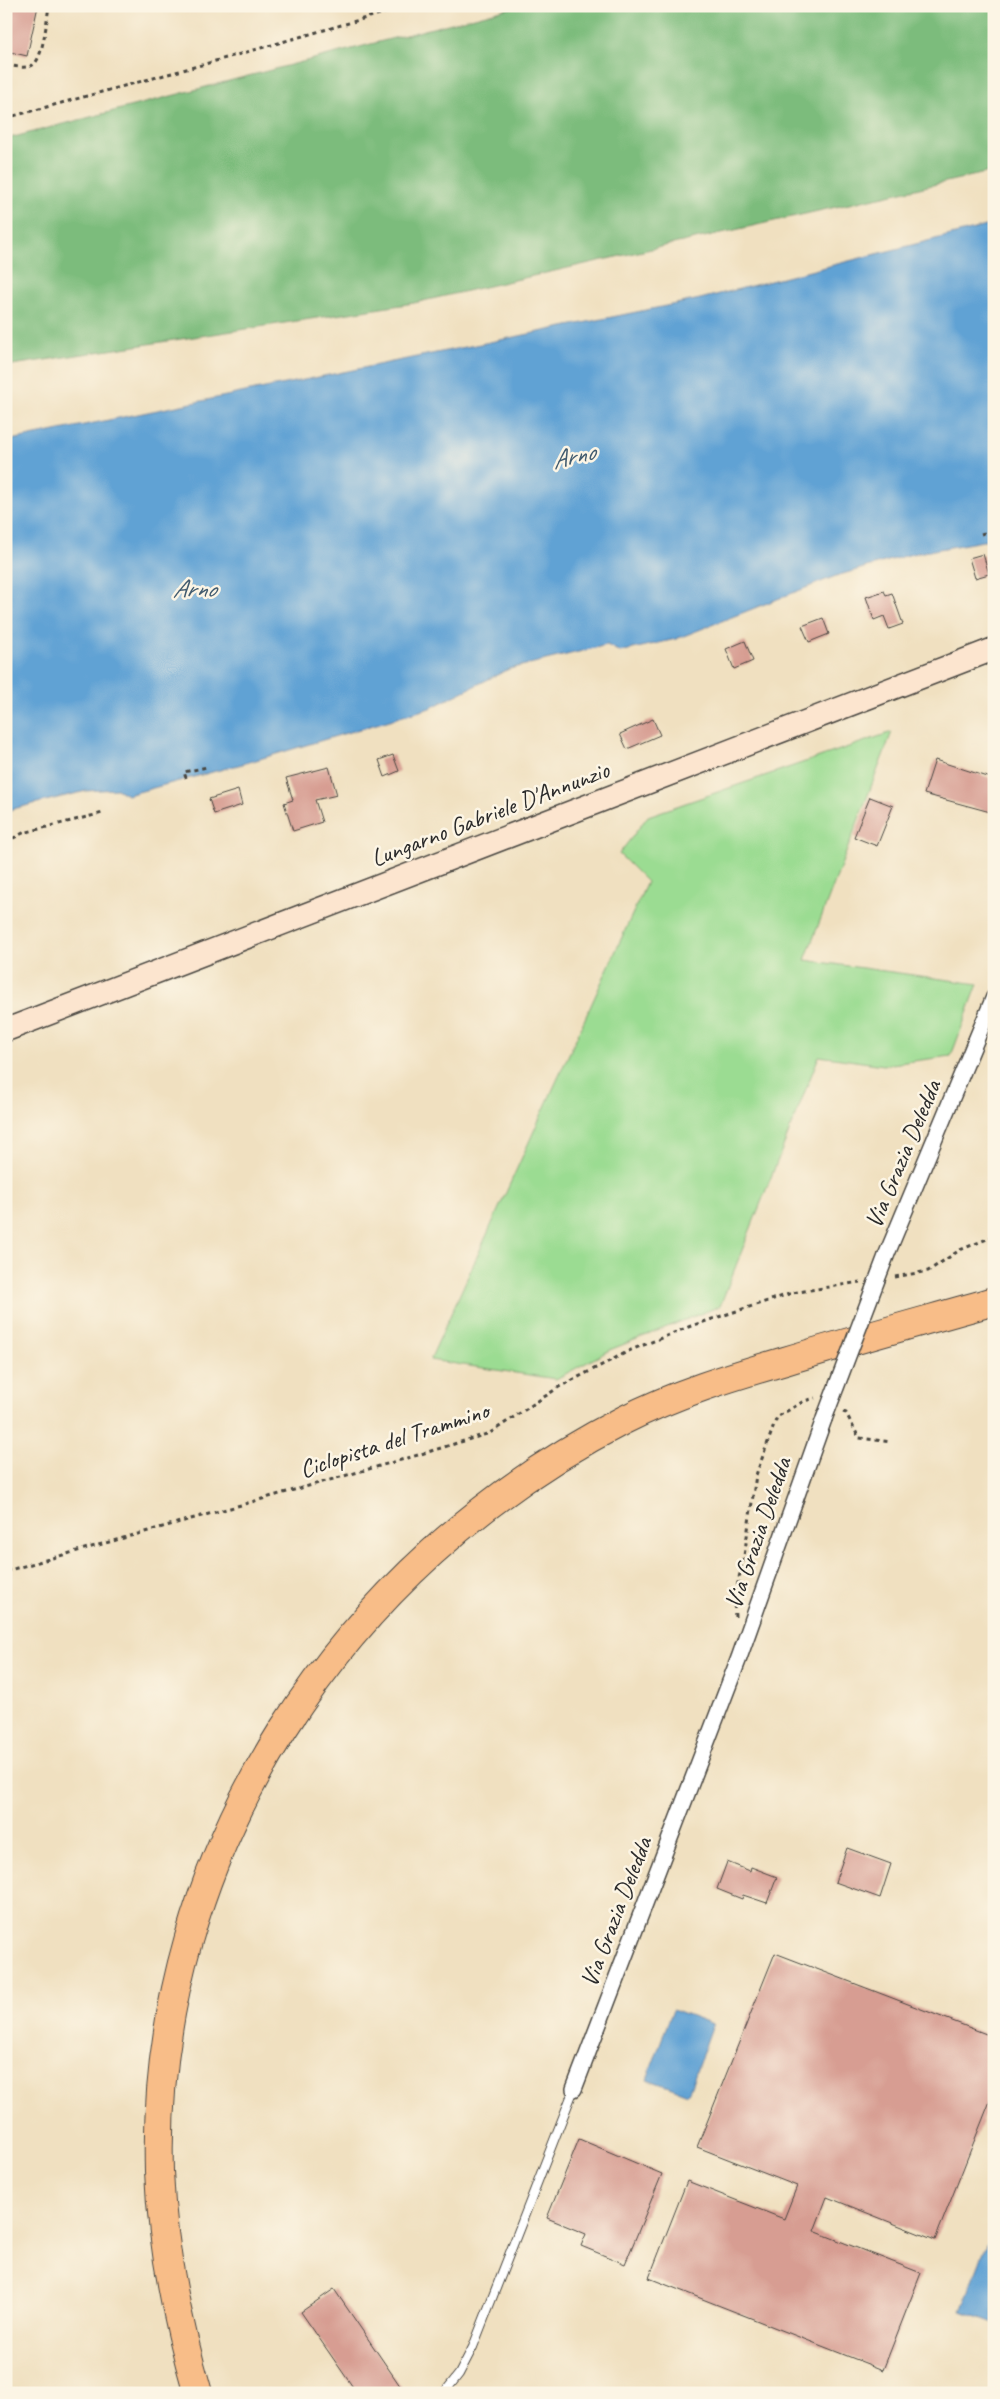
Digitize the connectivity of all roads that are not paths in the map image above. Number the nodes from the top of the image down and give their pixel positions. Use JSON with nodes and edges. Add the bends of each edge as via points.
{"nodes":[{"id":1,"x":994,"y":649,"type":"edge"},
{"id":2,"x":994,"y":997,"type":"edge"},
{"id":3,"x":6,"y":1030,"type":"edge"},
{"id":4,"x":994,"y":1301,"type":"edge"},
{"id":5,"x":574,"y":2089,"type":"joint"},
{"id":6,"x":198,"y":2393,"type":"edge"},
{"id":7,"x":444,"y":2393,"type":"edge"}],
"edges":[{"from":1,"to":3,"type":"main road","name":"Lungarno Gabriele D'Annunzio"},
{"from":2,"to":5,"type":"street","name":"Via Grazia Deledda","bridge":true,"via":[[886,1256],[739,1658]]},
{"from":4,"to":6,"type":"highway","via":[[715,1382],[600,1432],[528,1476],[476,1513],[431,1551],[366,1617],[310,1688],[269,1751],[218,1852],[190,1932],[172,2011],[162,2084],[160,2179],[169,2274]]},
{"from":5,"to":7,"type":"lane","via":[[472,2348],[459,2374]]}]}
